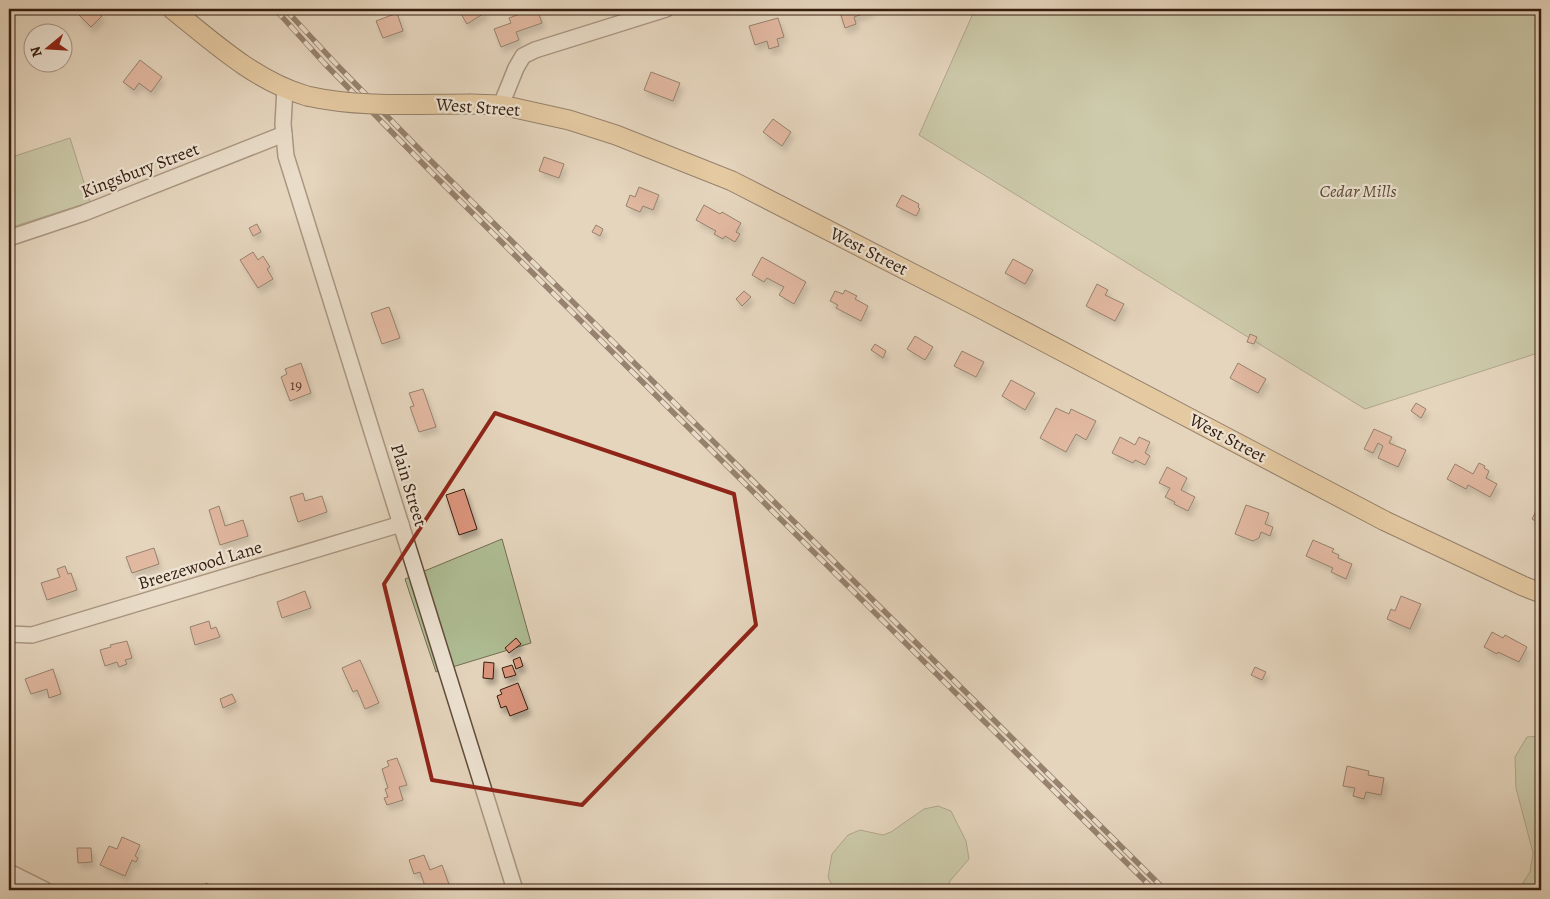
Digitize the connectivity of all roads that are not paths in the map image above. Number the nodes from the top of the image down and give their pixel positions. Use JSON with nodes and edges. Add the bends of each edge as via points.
{"nodes":[{"id":1,"x":172,"y":9,"type":"edge"},
{"id":2,"x":666,"y":9,"type":"edge"},
{"id":3,"x":286,"y":88,"type":"junction"},
{"id":4,"x":501,"y":105,"type":"junction"},
{"id":5,"x":284,"y":134,"type":"junction"},
{"id":6,"x":9,"y":238,"type":"edge"},
{"id":7,"x":401,"y":524,"type":"junction"},
{"id":8,"x":1541,"y":593,"type":"edge"},
{"id":9,"x":9,"y":634,"type":"edge"},
{"id":10,"x":9,"y":872,"type":"edge"},
{"id":11,"x":45,"y":890,"type":"edge"},
{"id":12,"x":514,"y":890,"type":"edge"}],
"edges":[{"from":1,"to":3,"type":"main road","name":"West Street","via":[[234,59]]},
{"from":2,"to":4,"type":"street","via":[[523,56]]},
{"from":3,"to":4,"type":"main road","name":"West Street","bridge":true,"via":[[324,100]]},
{"from":3,"to":5,"type":"street","name":"Plain Street"},
{"from":4,"to":8,"type":"main road","name":"West Street","via":[[570,120],[732,180],[1385,520]]},
{"from":5,"to":6,"type":"street","name":"Kingsbury Street","via":[[84,213]]},
{"from":5,"to":7,"type":"street","name":"Plain Street","via":[[286,156]]},
{"from":7,"to":9,"type":"street","name":"Breezewood Lane","via":[[32,635]]},
{"from":7,"to":12,"type":"street","name":"Plain Street"},
{"from":10,"to":11,"type":"street"}]}
